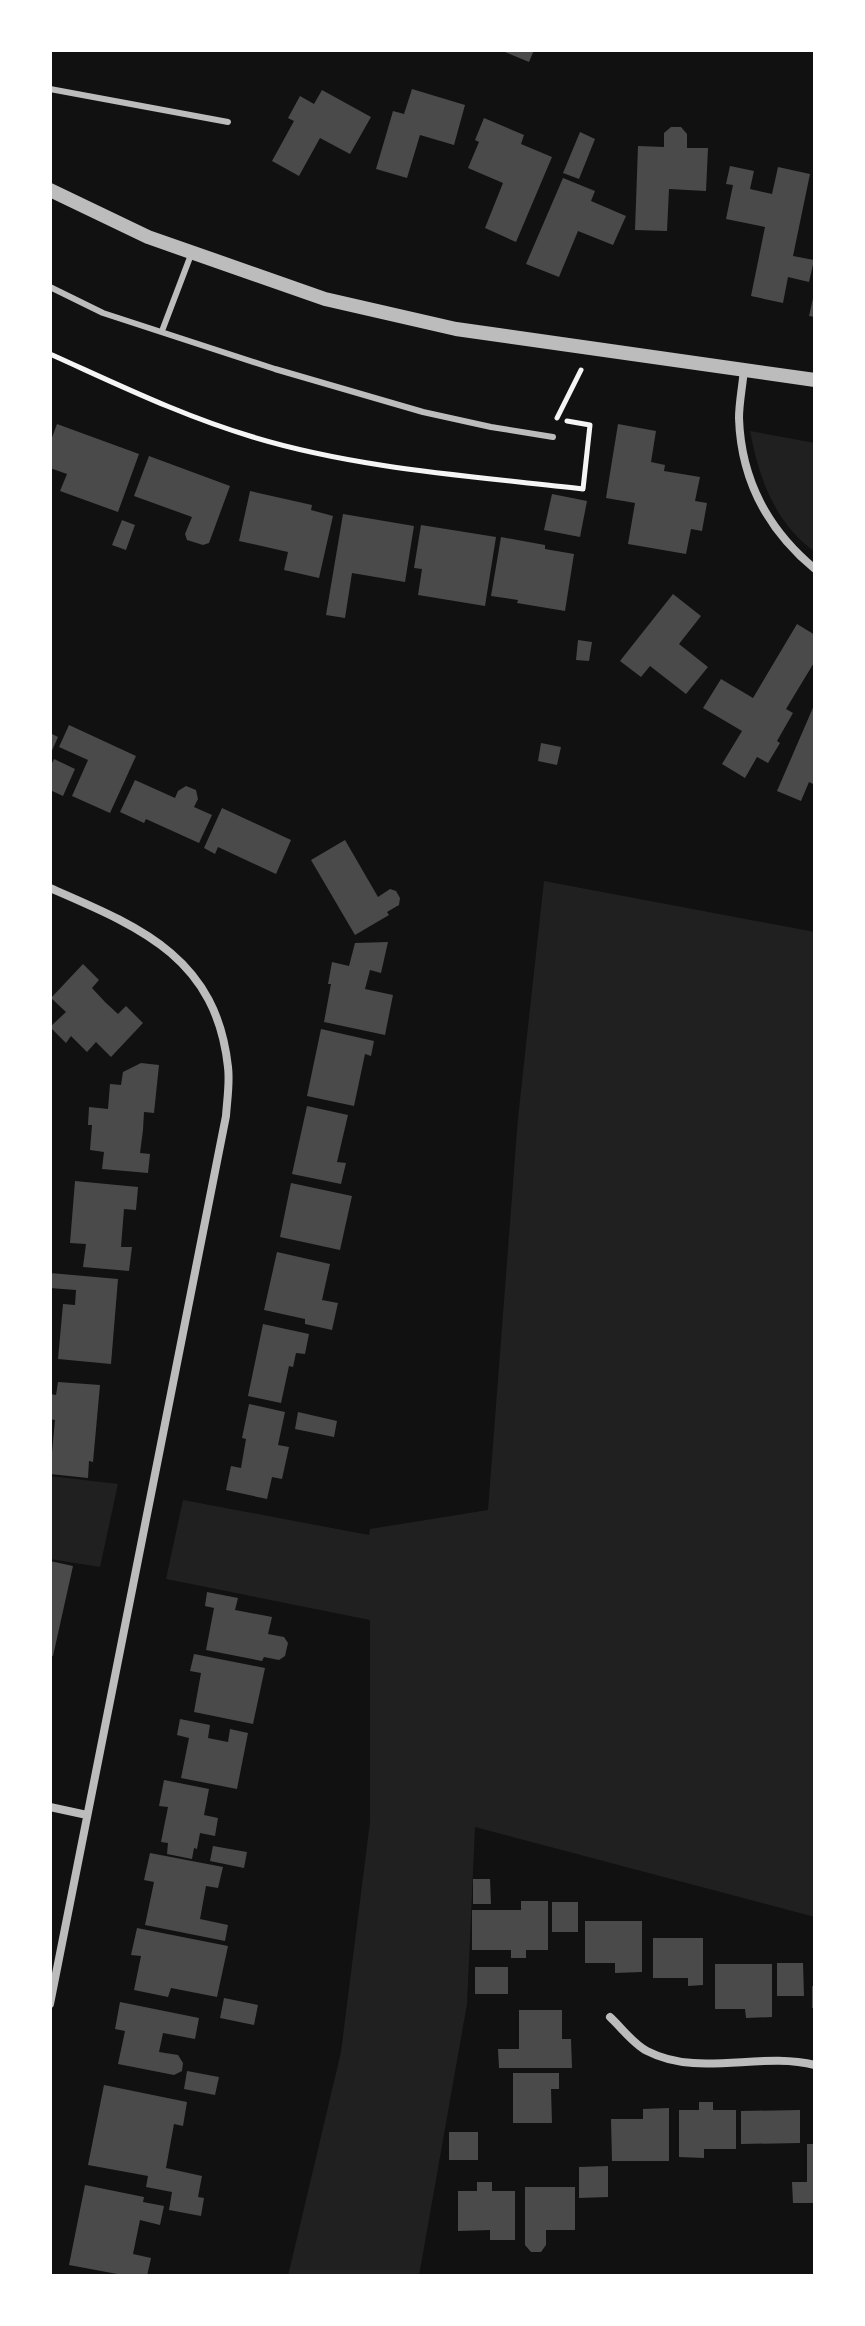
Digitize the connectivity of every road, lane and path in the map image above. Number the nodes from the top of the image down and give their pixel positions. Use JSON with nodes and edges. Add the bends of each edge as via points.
{"nodes":[{"id":1,"x":50,"y":89,"type":"edge"},
{"id":2,"x":228,"y":122,"type":"dead end"},
{"id":3,"x":50,"y":190,"type":"edge"},
{"id":4,"x":192,"y":252,"type":"junction"},
{"id":5,"x":50,"y":287,"type":"edge"},
{"id":6,"x":162,"y":331,"type":"junction"},
{"id":7,"x":591,"y":347,"type":"junction"},
{"id":8,"x":50,"y":354,"type":"edge"},
{"id":9,"x":744,"y":368,"type":"junction"},
{"id":10,"x":815,"y":380,"type":"edge"},
{"id":11,"x":557,"y":420,"type":"junction"},
{"id":12,"x":553,"y":437,"type":"joint"},
{"id":13,"x":815,"y":569,"type":"edge"},
{"id":14,"x":50,"y":888,"type":"edge"},
{"id":15,"x":50,"y":1807,"type":"edge"},
{"id":16,"x":87,"y":1815,"type":"junction"},
{"id":17,"x":50,"y":2004,"type":"edge"},
{"id":18,"x":610,"y":2017,"type":"dead end"},
{"id":19,"x":815,"y":2065,"type":"edge"}],
"edges":[{"from":1,"to":2,"type":"lane"},
{"from":3,"to":4,"type":"street"},
{"from":4,"to":6,"type":"lane"},
{"from":4,"to":7,"type":"street","via":[[325,299],[456,329]]},
{"from":5,"to":6,"type":"lane","via":[[103,313]]},
{"from":6,"to":12,"type":"lane","via":[[423,412]]},
{"from":7,"to":9,"type":"street"},
{"from":7,"to":11,"type":"path"},
{"from":8,"to":11,"type":"path","via":[[169,409],[254,437],[346,460],[583,489],[590,425]]},
{"from":9,"to":10,"type":"street"},
{"from":9,"to":13,"type":"street","via":[[739,416],[754,493],[790,546]]},
{"from":11,"to":12,"type":"path"},
{"from":14,"to":16,"type":"street","via":[[123,920],[182,961],[220,1026],[229,1069],[226,1116]]},
{"from":15,"to":16,"type":"street"},
{"from":16,"to":17,"type":"street"},
{"from":18,"to":19,"type":"street","via":[[645,2050],[669,2059]]}]}
